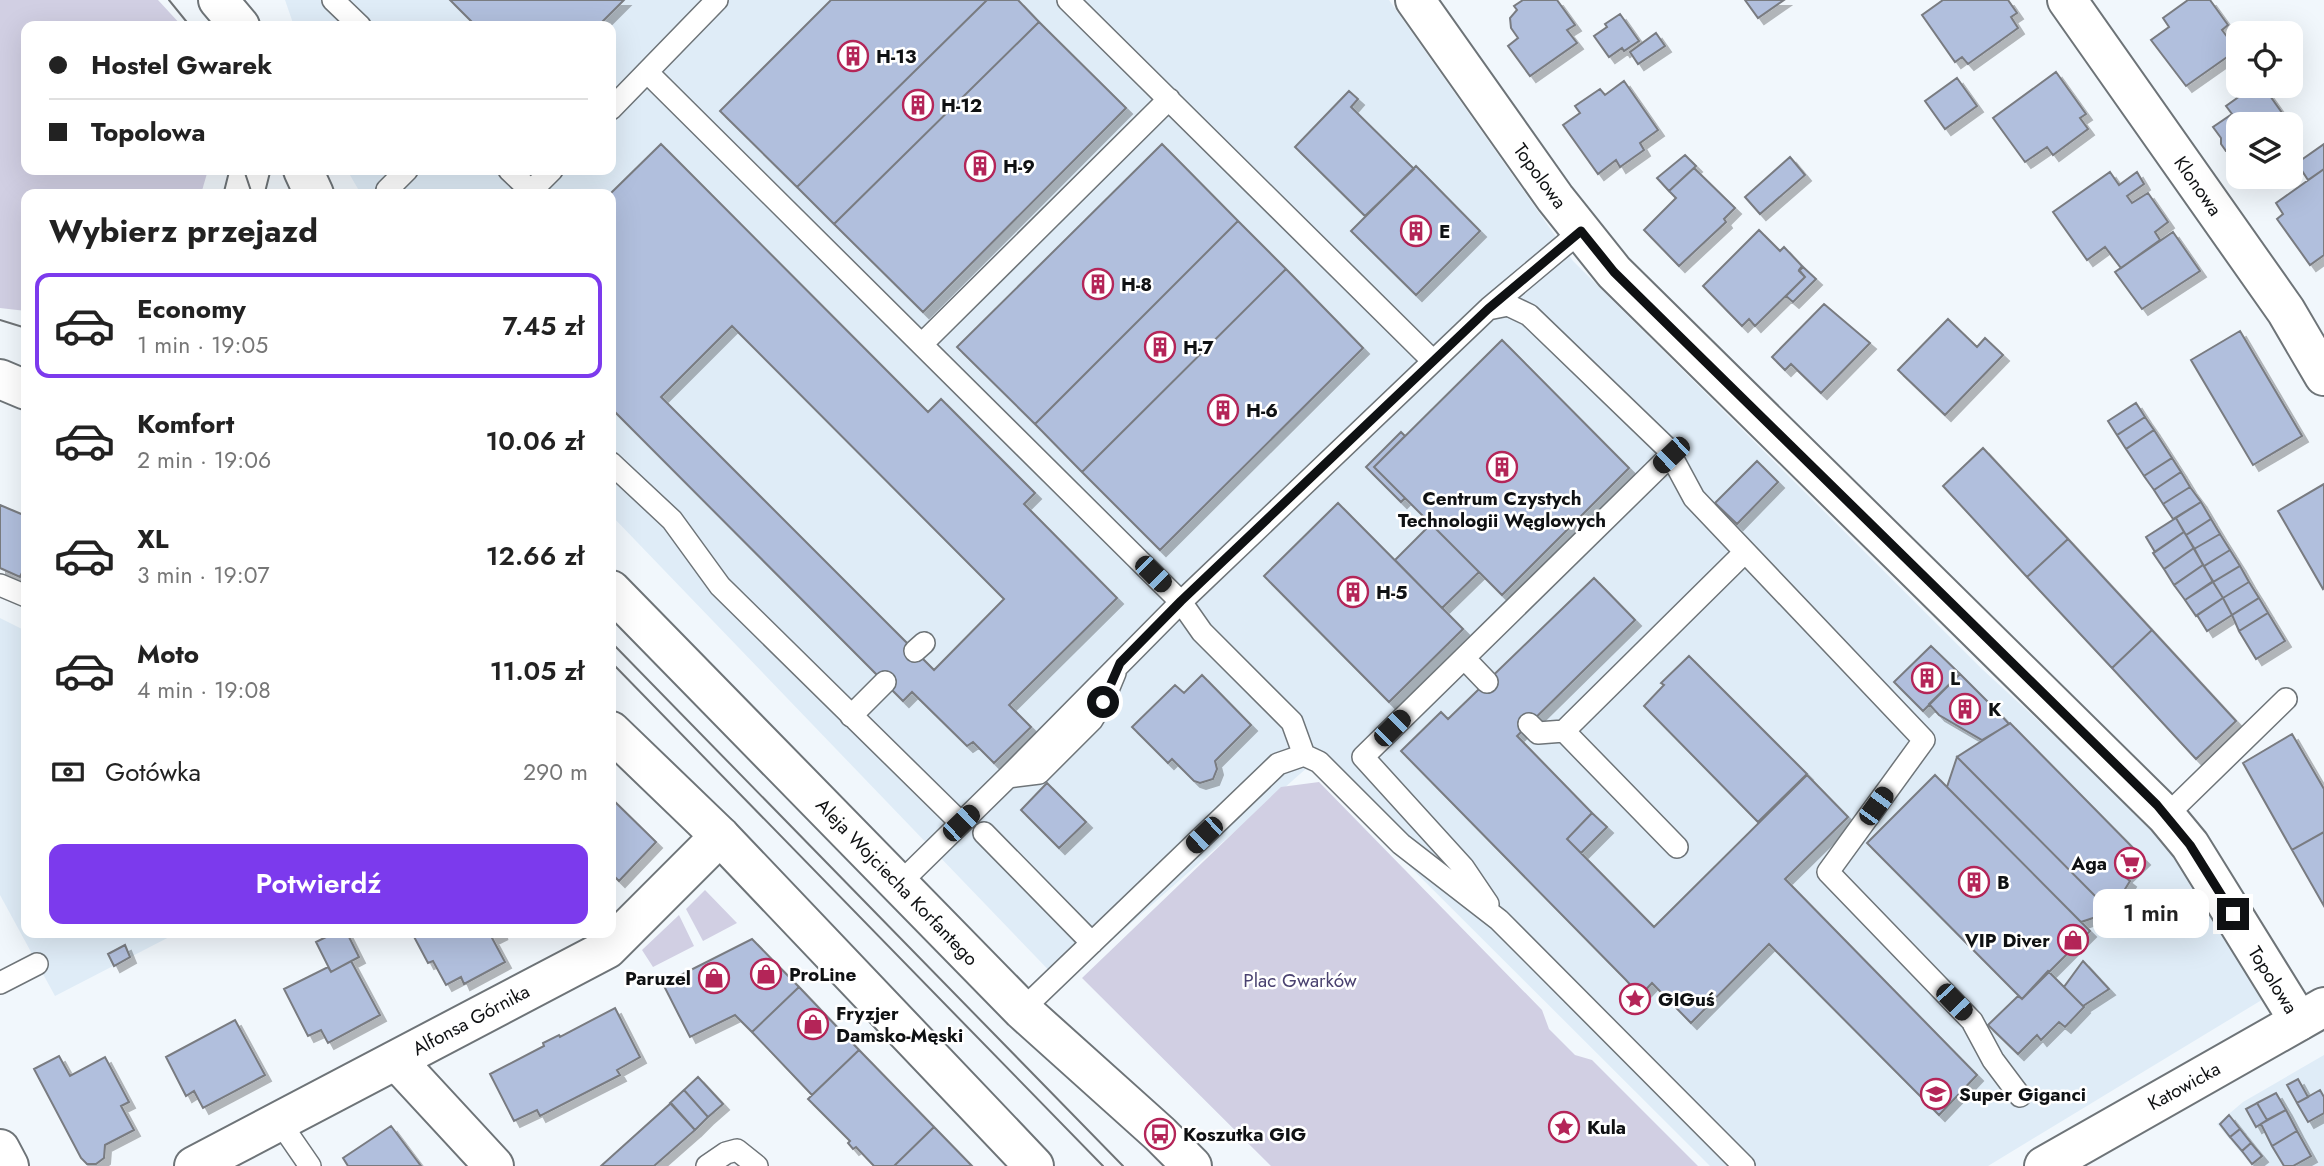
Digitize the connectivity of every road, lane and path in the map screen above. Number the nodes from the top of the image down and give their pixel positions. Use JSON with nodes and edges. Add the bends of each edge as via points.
{"nodes":[{"id":1,"x":218,"y":0,"type":"edge"},
{"id":2,"x":233,"y":0,"type":"edge"},
{"id":3,"x":333,"y":0,"type":"edge"},
{"id":4,"x":717,"y":0,"type":"edge"},
{"id":5,"x":1068,"y":0,"type":"edge"},
{"id":6,"x":1415,"y":0,"type":"edge"},
{"id":7,"x":2067,"y":0,"type":"edge"},
{"id":8,"x":236,"y":21,"type":"edge"},
{"id":9,"x":239,"y":21,"type":"edge"},
{"id":10,"x":355,"y":21,"type":"edge"},
{"id":11,"x":647,"y":72,"type":"junction"},
{"id":12,"x":1169,"y":99,"type":"junction"},
{"id":13,"x":616,"y":104,"type":"edge"},
{"id":14,"x":402,"y":175,"type":"edge"},
{"id":15,"x":513,"y":175,"type":"edge"},
{"id":16,"x":547,"y":175,"type":"edge"},
{"id":17,"x":388,"y":189,"type":"edge"},
{"id":18,"x":526,"y":189,"type":"edge"},
{"id":19,"x":533,"y":189,"type":"edge"},
{"id":20,"x":1581,"y":231,"type":"junction"},
{"id":21,"x":1488,"y":309,"type":"junction"},
{"id":22,"x":922,"y":344,"type":"junction"},
{"id":23,"x":1433,"y":361,"type":"junction"},
{"id":24,"x":21,"y":363,"type":"edge"},
{"id":25,"x":0,"y":366,"type":"edge"},
{"id":26,"x":2324,"y":376,"type":"edge"},
{"id":27,"x":0,"y":380,"type":"edge"},
{"id":28,"x":21,"y":388,"type":"edge"},
{"id":29,"x":1671,"y":455,"type":"junction"},
{"id":30,"x":616,"y":468,"type":"edge"},
{"id":31,"x":1745,"y":552,"type":"junction"},
{"id":32,"x":0,"y":585,"type":"edge"},
{"id":33,"x":21,"y":594,"type":"edge"},
{"id":34,"x":616,"y":595,"type":"edge"},
{"id":35,"x":1181,"y":601,"type":"junction"},
{"id":36,"x":1464,"y":658,"type":"junction"},
{"id":37,"x":1487,"y":681,"type":"dead end"},
{"id":38,"x":884,"y":682,"type":"dead end"},
{"id":39,"x":2286,"y":699,"type":"dead end"},
{"id":40,"x":851,"y":716,"type":"junction"},
{"id":41,"x":1529,"y":724,"type":"dead end"},
{"id":42,"x":1564,"y":731,"type":"junction"},
{"id":43,"x":616,"y":736,"type":"edge"},
{"id":44,"x":1304,"y":755,"type":"junction"},
{"id":45,"x":2166,"y":816,"type":"junction"},
{"id":46,"x":961,"y":823,"type":"junction"},
{"id":47,"x":984,"y":833,"type":"dead end"},
{"id":48,"x":720,"y":836,"type":"junction"},
{"id":49,"x":1677,"y":847,"type":"dead end"},
{"id":50,"x":898,"y":884,"type":"junction"},
{"id":51,"x":1499,"y":920,"type":"junction"},
{"id":52,"x":1092,"y":943,"type":"junction"},
{"id":53,"x":37,"y":964,"type":"dead end"},
{"id":54,"x":0,"y":983,"type":"edge"},
{"id":55,"x":1022,"y":1010,"type":"junction"},
{"id":56,"x":2311,"y":1014,"type":"edge"},
{"id":57,"x":396,"y":1060,"type":"junction"},
{"id":58,"x":2020,"y":1096,"type":"dead end"},
{"id":59,"x":279,"y":1121,"type":"junction"},
{"id":60,"x":0,"y":1149,"type":"edge"},
{"id":61,"x":9,"y":1166,"type":"edge"},
{"id":62,"x":194,"y":1166,"type":"edge"},
{"id":63,"x":310,"y":1166,"type":"edge"},
{"id":64,"x":495,"y":1166,"type":"edge"},
{"id":65,"x":707,"y":1166,"type":"edge"},
{"id":66,"x":757,"y":1166,"type":"edge"},
{"id":67,"x":1034,"y":1166,"type":"edge"},
{"id":68,"x":1192,"y":1166,"type":"edge"},
{"id":69,"x":1744,"y":1166,"type":"edge"},
{"id":70,"x":2044,"y":1166,"type":"edge"}],
"edges":[{"from":1,"to":8,"type":"street"},
{"from":2,"to":9,"type":"street"},
{"from":3,"to":10,"type":"lane"},
{"from":4,"to":11,"type":"lane"},
{"from":5,"to":12,"type":"lane"},
{"from":6,"to":20,"type":"street","name":"Topolowa"},
{"from":7,"to":26,"type":"street","name":"Klonowa","via":[[2286,311]]},
{"from":11,"to":13,"type":"lane"},
{"from":11,"to":22,"type":"lane"},
{"from":12,"to":22,"type":"lane"},
{"from":12,"to":23,"type":"lane"},
{"from":14,"to":17,"type":"lane"},
{"from":15,"to":18,"type":"lane"},
{"from":16,"to":19,"type":"lane"},
{"from":20,"to":21,"type":"lane"},
{"from":20,"to":45,"type":"street","name":"Topolowa","via":[[1614,272]]},
{"from":21,"to":23,"type":"lane"},
{"from":21,"to":29,"type":"lane","via":[[1508,304],[1529,316]]},
{"from":22,"to":35,"type":"lane"},
{"from":23,"to":35,"type":"lane"},
{"from":24,"to":25,"type":"street"},
{"from":27,"to":28,"type":"street"},
{"from":29,"to":31,"type":"lane","via":[[1694,498]]},
{"from":29,"to":36,"type":"lane"},
{"from":30,"to":40,"type":"lane","via":[[672,520],[720,586]]},
{"from":31,"to":42,"type":"lane"},
{"from":31,"to":58,"type":"lane","via":[[1924,740],[1828,872],[1972,1021]]},
{"from":32,"to":33,"type":"lane"},
{"from":34,"to":50,"type":"street","name":"Aleja Wojciecha Korfantego"},
{"from":35,"to":44,"type":"lane","via":[[1202,632],[1292,722]]},
{"from":35,"to":46,"type":"lane"},
{"from":36,"to":37,"type":"lane"},
{"from":36,"to":51,"type":"lane","via":[[1363,757],[1463,867]]},
{"from":38,"to":40,"type":"lane"},
{"from":39,"to":45,"type":"lane"},
{"from":40,"to":46,"type":"lane"},
{"from":41,"to":42,"type":"lane","via":[[1538,733]]},
{"from":42,"to":49,"type":"lane"},
{"from":43,"to":48,"type":"street"},
{"from":44,"to":51,"type":"lane","via":[[1319,762],[1401,844]]},
{"from":44,"to":52,"type":"lane","via":[[1278,764]]},
{"from":45,"to":56,"type":"street","name":"Topolowa"},
{"from":46,"to":50,"type":"lane"},
{"from":47,"to":52,"type":"lane"},
{"from":48,"to":57,"type":"street","name":"Alfonsa Górnika","via":[[607,949]]},
{"from":48,"to":67,"type":"street"},
{"from":50,"to":55,"type":"street","name":"Aleja Wojciecha Korfantego"},
{"from":51,"to":69,"type":"lane"},
{"from":52,"to":55,"type":"lane"},
{"from":53,"to":54,"type":"lane"},
{"from":55,"to":68,"type":"street","name":"Aleja Wojciecha Korfantego"},
{"from":56,"to":70,"type":"street","name":"Katowicka"},
{"from":57,"to":59,"type":"street","name":"Alfonsa Górnika"},
{"from":57,"to":64,"type":"street"},
{"from":59,"to":62,"type":"street","name":"Alfonsa Górnika"},
{"from":59,"to":63,"type":"lane"},
{"from":60,"to":61,"type":"street"},
{"from":65,"to":66,"type":"lane","via":[[737,1150]]}]}
